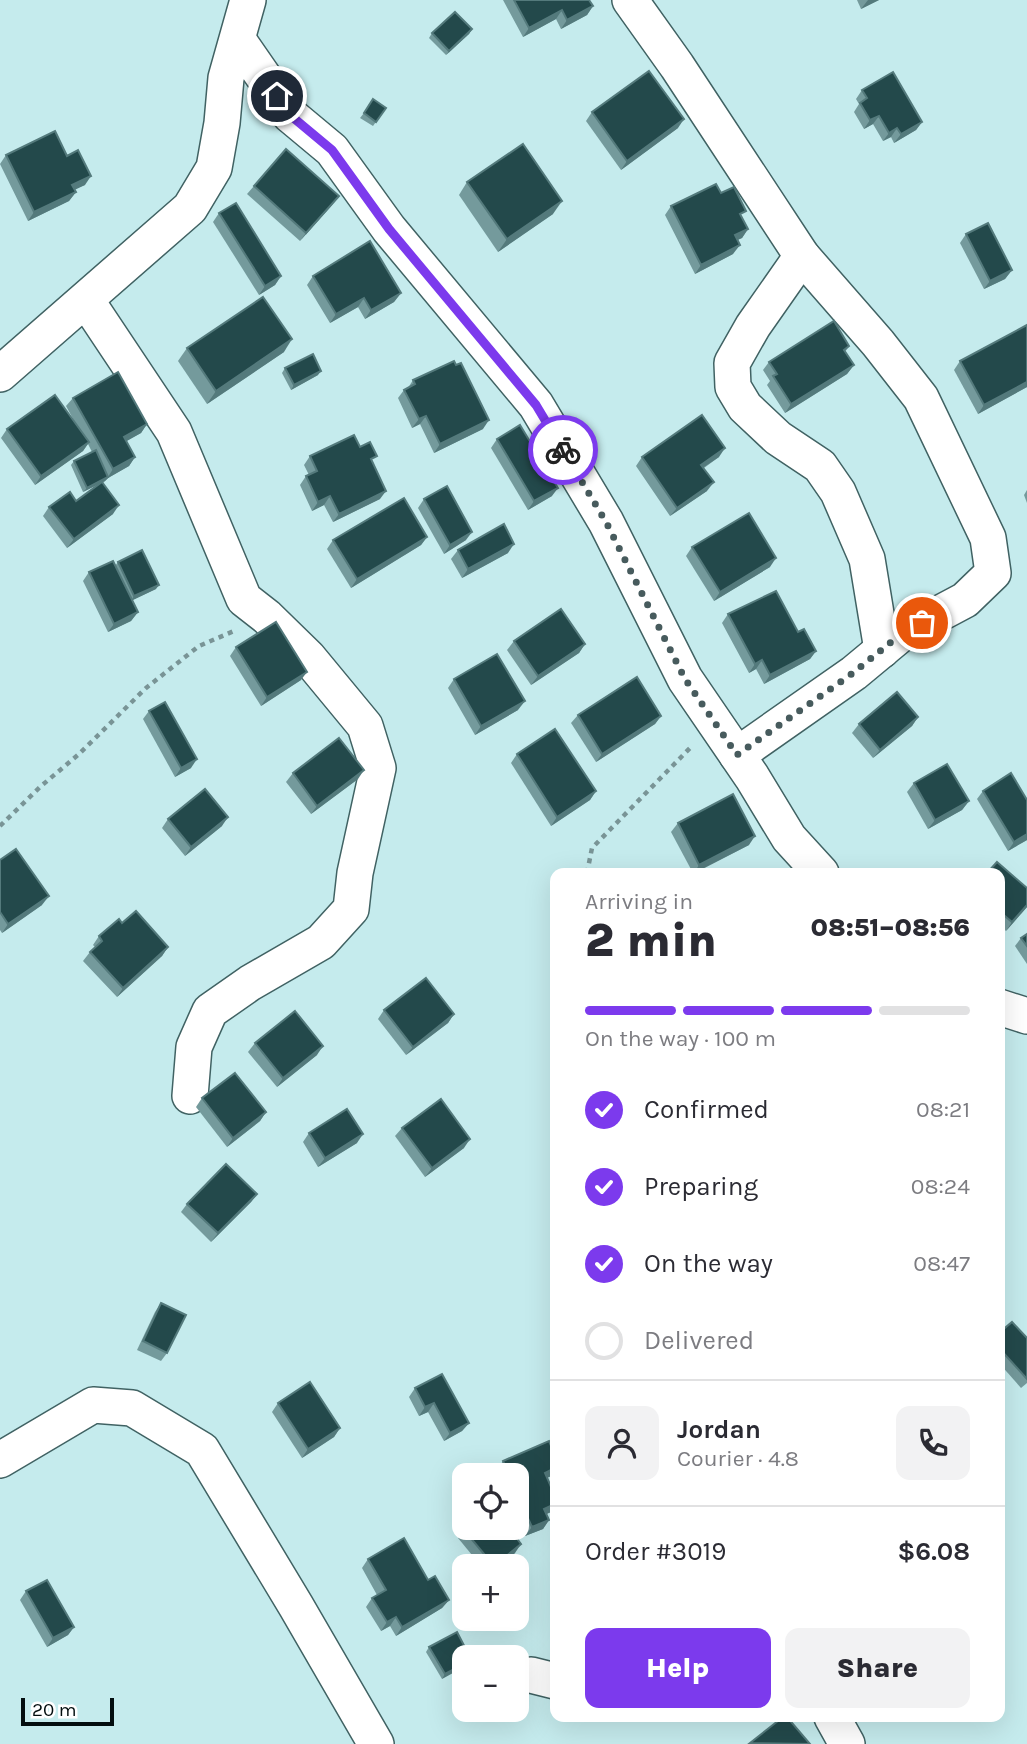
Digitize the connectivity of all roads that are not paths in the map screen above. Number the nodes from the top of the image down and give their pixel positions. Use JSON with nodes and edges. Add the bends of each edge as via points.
{"nodes":[{"id":1,"x":248,"y":0,"type":"edge"},
{"id":2,"x":630,"y":0,"type":"edge"},
{"id":3,"x":238,"y":40,"type":"junction"},
{"id":4,"x":802,"y":256,"type":"junction"},
{"id":5,"x":86,"y":299,"type":"junction"},
{"id":6,"x":0,"y":374,"type":"edge"},
{"id":7,"x":882,"y":650,"type":"junction"},
{"id":8,"x":737,"y":755,"type":"junction"},
{"id":9,"x":816,"y":868,"type":"edge"},
{"id":10,"x":1005,"y":1009,"type":"edge"},
{"id":11,"x":1027,"y":1016,"type":"edge"},
{"id":12,"x":190,"y":1096,"type":"dead end"},
{"id":13,"x":0,"y":1460,"type":"edge"},
{"id":14,"x":835,"y":1722,"type":"edge"},
{"id":15,"x":376,"y":1744,"type":"edge"},
{"id":16,"x":847,"y":1744,"type":"edge"}],
"edges":[{"from":1,"to":3,"type":"street"},
{"from":2,"to":4,"type":"street"},
{"from":3,"to":5,"type":"street","via":[[226,78],[214,168],[190,208]]},
{"from":3,"to":8,"type":"street","via":[[290,115],[332,150],[389,229],[536,405],[606,522],[685,679]]},
{"from":4,"to":7,"type":"street","via":[[752,326],[732,363],[733,387],[744,407],[778,438],[820,466],[838,492],[867,559]]},
{"from":4,"to":7,"type":"street","via":[[921,398],[988,538],[993,573],[965,600],[901,634]]},
{"from":5,"to":6,"type":"street"},
{"from":5,"to":12,"type":"street","via":[[174,432],[244,599],[308,657],[365,726],[378,768],[351,909],[321,942],[210,1012],[194,1047]]},
{"from":7,"to":8,"type":"street"},
{"from":8,"to":9,"type":"street","via":[[789,838]]},
{"from":10,"to":11,"type":"street"},
{"from":13,"to":15,"type":"street","via":[[93,1405],[132,1408],[202,1450]]},
{"from":14,"to":16,"type":"street"}]}
